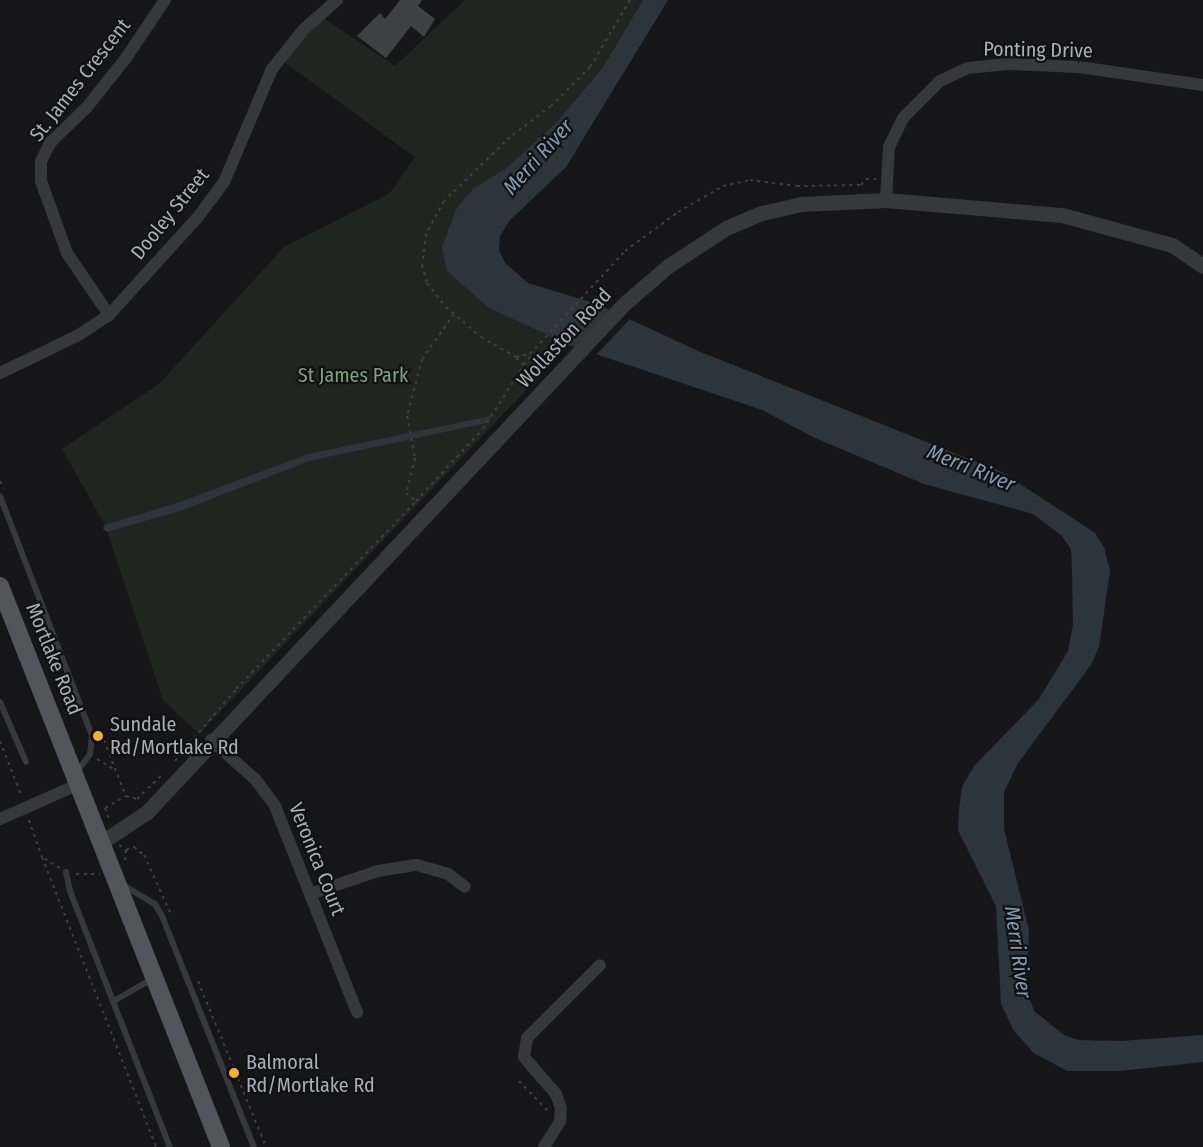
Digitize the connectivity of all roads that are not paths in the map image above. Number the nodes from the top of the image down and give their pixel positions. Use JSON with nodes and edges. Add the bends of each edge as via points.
{"nodes":[{"id":1,"x":165,"y":0,"type":"edge"},
{"id":2,"x":337,"y":0,"type":"edge"},
{"id":3,"x":1203,"y":86,"type":"edge"},
{"id":4,"x":886,"y":200,"type":"junction"},
{"id":5,"x":1203,"y":266,"type":"edge"},
{"id":6,"x":110,"y":315,"type":"junction"},
{"id":7,"x":0,"y":373,"type":"edge"},
{"id":8,"x":0,"y":496,"type":"edge"},
{"id":9,"x":0,"y":587,"type":"edge"},
{"id":10,"x":0,"y":702,"type":"edge"},
{"id":11,"x":211,"y":740,"type":"junction"},
{"id":12,"x":26,"y":762,"type":"dead end"},
{"id":13,"x":77,"y":779,"type":"junction"},
{"id":14,"x":0,"y":819,"type":"edge"},
{"id":15,"x":102,"y":842,"type":"junction"},
{"id":16,"x":66,"y":872,"type":"dead end"},
{"id":17,"x":117,"y":882,"type":"junction"},
{"id":18,"x":465,"y":887,"type":"dead end"},
{"id":19,"x":310,"y":894,"type":"junction"},
{"id":20,"x":600,"y":965,"type":"dead end"},
{"id":21,"x":153,"y":978,"type":"junction"},
{"id":22,"x":114,"y":1001,"type":"junction"},
{"id":23,"x":357,"y":1012,"type":"dead end"},
{"id":24,"x":170,"y":1147,"type":"edge"},
{"id":25,"x":221,"y":1147,"type":"edge"},
{"id":26,"x":254,"y":1147,"type":"edge"},
{"id":27,"x":543,"y":1147,"type":"edge"}],
"edges":[{"from":1,"to":6,"type":"street","name":"St. James Crescent","via":[[126,58],[87,107],[50,143],[41,161],[41,181],[67,253]]},
{"from":2,"to":6,"type":"street","name":"Dooley Street","via":[[304,29],[272,69],[224,182],[198,218]]},
{"from":3,"to":4,"type":"street","name":"Ponting Drive","via":[[1079,67],[1008,64],[968,68],[940,81],[903,118],[889,147]]},
{"from":4,"to":5,"type":"street","name":"Wollaston Road","via":[[1062,214],[1172,245]]},
{"from":4,"to":11,"type":"street","name":"Wollaston Road","via":[[801,204],[762,213],[698,246],[625,303]]},
{"from":6,"to":7,"type":"street","name":"Dooley Street","via":[[77,336]]},
{"from":8,"to":13,"type":"lane","via":[[93,736],[90,754]]},
{"from":9,"to":13,"type":"main road","name":"Mortlake Road"},
{"from":10,"to":12,"type":"lane"},
{"from":11,"to":15,"type":"street","name":"Wollaston Road","via":[[137,821]]},
{"from":11,"to":19,"type":"street","name":"Veronica Court","via":[[267,792]]},
{"from":13,"to":14,"type":"street"},
{"from":13,"to":15,"type":"main road","name":"Mortlake Road"},
{"from":15,"to":17,"type":"main road","name":"Mortlake Road"},
{"from":16,"to":22,"type":"lane"},
{"from":17,"to":21,"type":"main road","name":"Mortlake Road"},
{"from":17,"to":26,"type":"lane","via":[[155,904],[162,916]]},
{"from":18,"to":19,"type":"street","via":[[448,874],[417,865],[378,871]]},
{"from":19,"to":23,"type":"street","name":"Veronica Court"},
{"from":20,"to":27,"type":"street","via":[[527,1038],[524,1057],[556,1094],[561,1108],[560,1121]]},
{"from":21,"to":22,"type":"lane"},
{"from":21,"to":25,"type":"main road","name":"Mortlake Road"},
{"from":22,"to":24,"type":"lane"}]}
